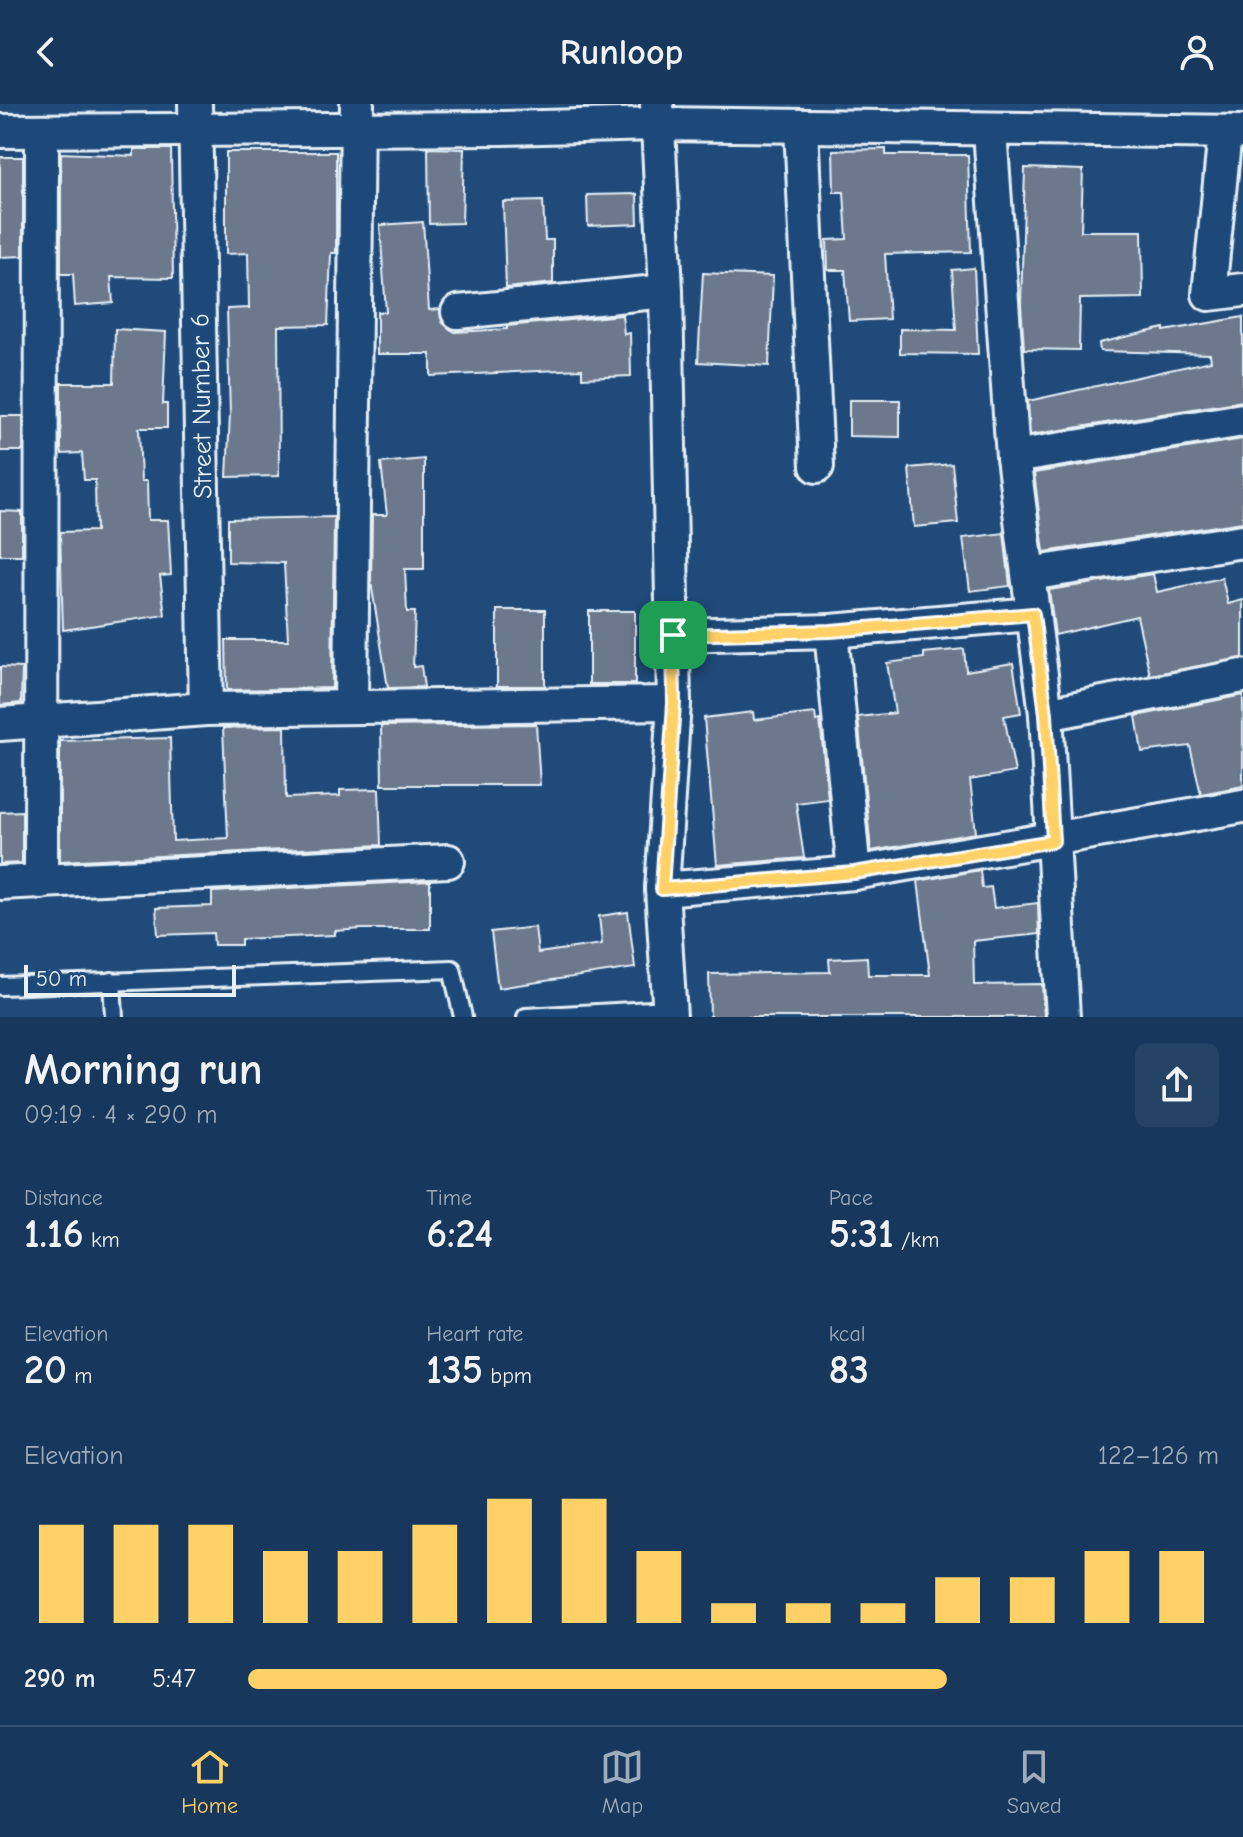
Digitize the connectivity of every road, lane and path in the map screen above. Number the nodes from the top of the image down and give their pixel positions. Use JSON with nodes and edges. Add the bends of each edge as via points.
{"nodes":[{"id":1,"x":657,"y":114,"type":"edge"},
{"id":2,"x":195,"y":116,"type":"edge"},
{"id":3,"x":358,"y":116,"type":"edge"},
{"id":4,"x":504,"y":116,"type":"edge"},
{"id":5,"x":801,"y":127,"type":"junction"},
{"id":6,"x":0,"y":131,"type":"edge"},
{"id":7,"x":990,"y":131,"type":"junction"},
{"id":8,"x":1234,"y":132,"type":"edge"},
{"id":9,"x":42,"y":133,"type":"junction"},
{"id":10,"x":1243,"y":290,"type":"edge"},
{"id":11,"x":666,"y":291,"type":"junction"},
{"id":12,"x":458,"y":312,"type":"dead end"},
{"id":13,"x":1243,"y":420,"type":"edge"},
{"id":14,"x":1013,"y":457,"type":"junction"},
{"id":15,"x":817,"y":466,"type":"dead end"},
{"id":16,"x":1243,"y":541,"type":"edge"},
{"id":17,"x":1029,"y":574,"type":"junction"},
{"id":18,"x":1033,"y":614,"type":"junction"},
{"id":19,"x":831,"y":631,"type":"junction"},
{"id":20,"x":673,"y":635,"type":"junction"},
{"id":21,"x":1243,"y":676,"type":"edge"},
{"id":22,"x":674,"y":703,"type":"junction"},
{"id":23,"x":351,"y":707,"type":"junction"},
{"id":24,"x":206,"y":709,"type":"junction"},
{"id":25,"x":1046,"y":714,"type":"junction"},
{"id":26,"x":40,"y":721,"type":"junction"},
{"id":27,"x":0,"y":724,"type":"edge"},
{"id":28,"x":1243,"y":806,"type":"edge"},
{"id":29,"x":1053,"y":841,"type":"junction"},
{"id":30,"x":448,"y":861,"type":"dead end"},
{"id":31,"x":854,"y":873,"type":"junction"},
{"id":32,"x":41,"y":882,"type":"junction"},
{"id":33,"x":0,"y":883,"type":"edge"},
{"id":34,"x":662,"y":889,"type":"junction"},
{"id":35,"x":112,"y":981,"type":"junction"},
{"id":36,"x":0,"y":986,"type":"edge"},
{"id":37,"x":669,"y":1013,"type":"edge"},
{"id":38,"x":114,"y":1017,"type":"edge"},
{"id":39,"x":464,"y":1017,"type":"edge"},
{"id":40,"x":526,"y":1017,"type":"edge"},
{"id":41,"x":1063,"y":1017,"type":"edge"}],
"edges":[{"from":1,"to":4,"type":"street"},
{"from":1,"to":5,"type":"street"},
{"from":1,"to":11,"type":"street"},
{"from":2,"to":3,"type":"street"},
{"from":2,"to":9,"type":"street"},
{"from":2,"to":24,"type":"street","name":"Street Number 6"},
{"from":3,"to":4,"type":"street"},
{"from":3,"to":23,"type":"street"},
{"from":5,"to":7,"type":"street"},
{"from":5,"to":15,"type":"street"},
{"from":6,"to":9,"type":"street"},
{"from":7,"to":8,"type":"street"},
{"from":7,"to":14,"type":"street"},
{"from":8,"to":10,"type":"street","via":[[1209,294]]},
{"from":9,"to":26,"type":"street"},
{"from":11,"to":12,"type":"street"},
{"from":11,"to":20,"type":"street"},
{"from":13,"to":14,"type":"street"},
{"from":14,"to":17,"type":"street"},
{"from":16,"to":17,"type":"street"},
{"from":17,"to":18,"type":"street"},
{"from":18,"to":19,"type":"street"},
{"from":18,"to":25,"type":"street"},
{"from":19,"to":20,"type":"street"},
{"from":19,"to":31,"type":"street"},
{"from":20,"to":22,"type":"street"},
{"from":21,"to":25,"type":"street"},
{"from":22,"to":23,"type":"street"},
{"from":22,"to":34,"type":"street"},
{"from":23,"to":24,"type":"street"},
{"from":24,"to":26,"type":"street"},
{"from":25,"to":29,"type":"street"},
{"from":26,"to":27,"type":"street"},
{"from":26,"to":32,"type":"street"},
{"from":28,"to":29,"type":"street"},
{"from":29,"to":31,"type":"street"},
{"from":29,"to":41,"type":"street"},
{"from":30,"to":32,"type":"street"},
{"from":31,"to":34,"type":"street"},
{"from":32,"to":33,"type":"street"},
{"from":34,"to":37,"type":"street"},
{"from":35,"to":36,"type":"lane"},
{"from":35,"to":38,"type":"lane"},
{"from":35,"to":39,"type":"lane","via":[[452,969]]},
{"from":37,"to":40,"type":"lane"}]}
